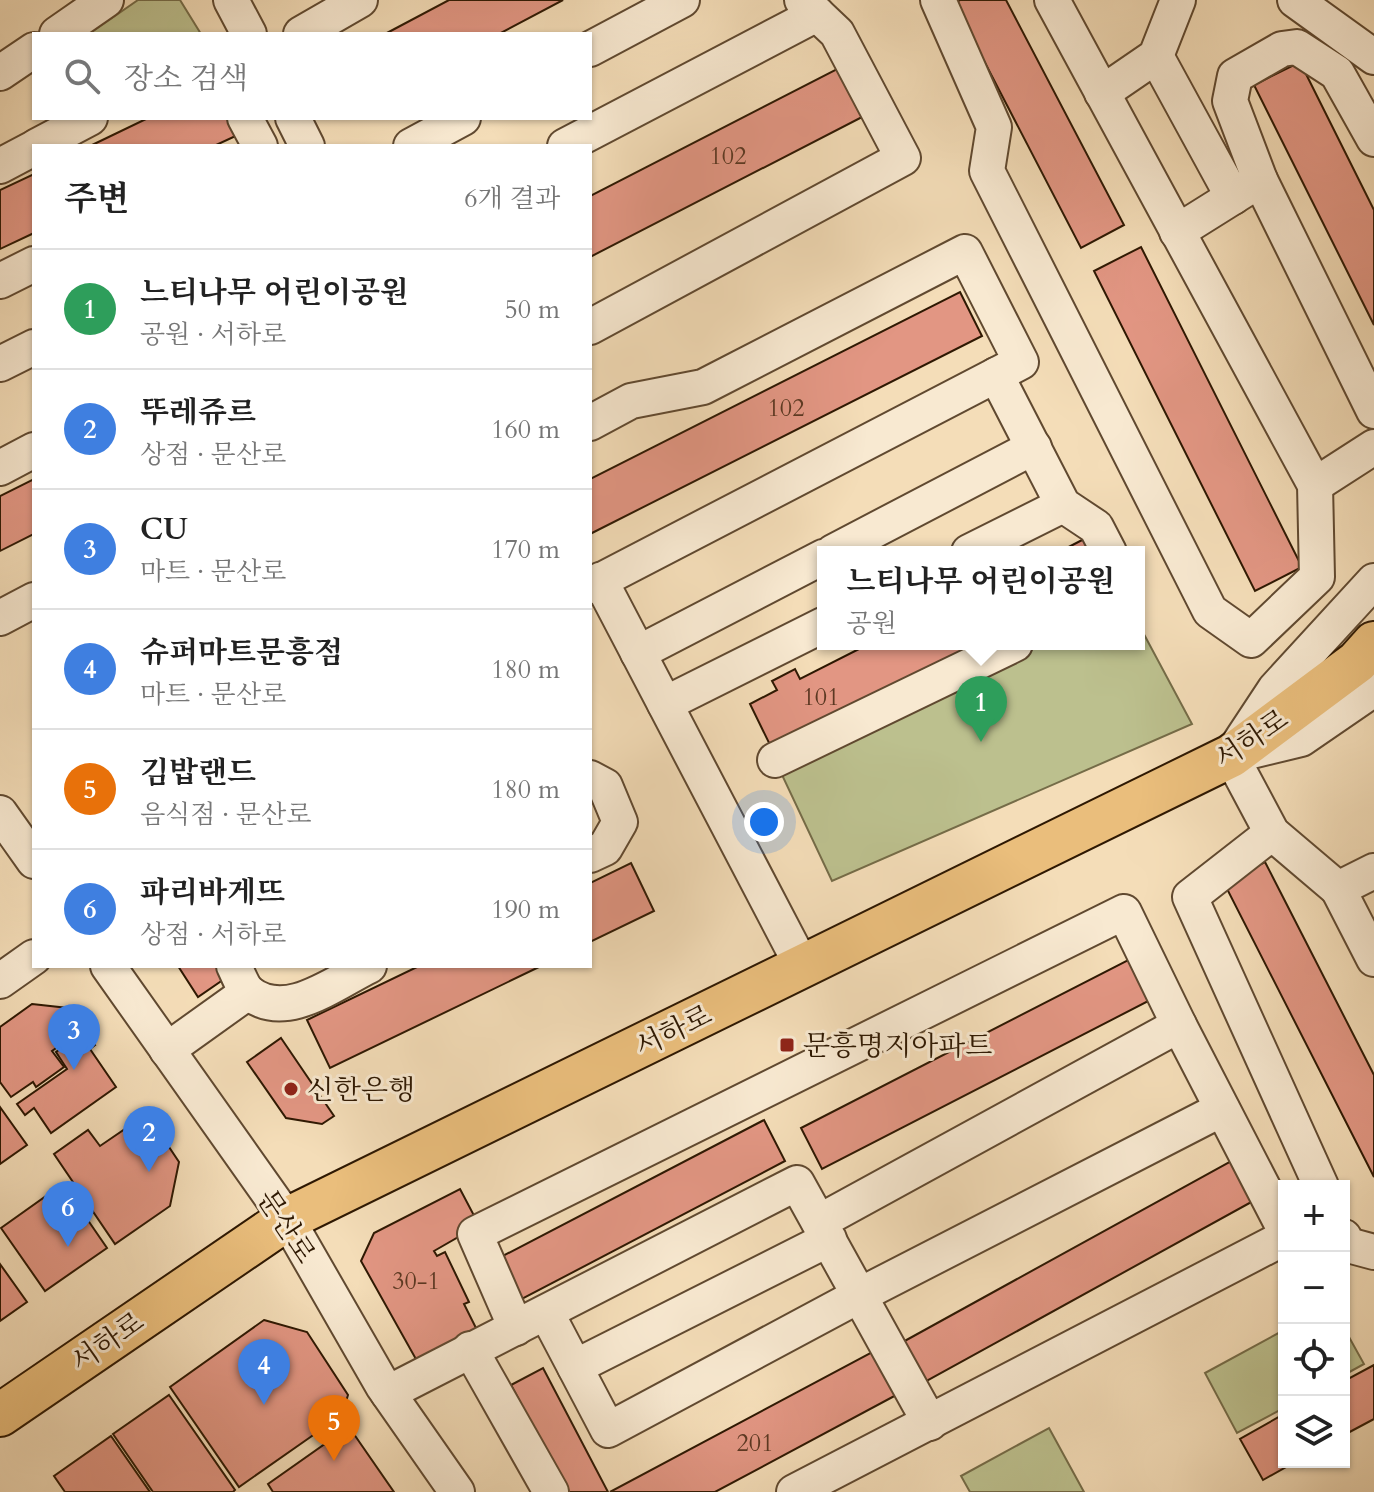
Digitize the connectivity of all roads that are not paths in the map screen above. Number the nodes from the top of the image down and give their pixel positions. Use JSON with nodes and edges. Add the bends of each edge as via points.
{"nodes":[{"id":1,"x":360,"y":0,"type":"edge"},
{"id":2,"x":682,"y":0,"type":"edge"},
{"id":3,"x":938,"y":0,"type":"edge"},
{"id":4,"x":1052,"y":0,"type":"edge"},
{"id":5,"x":1178,"y":0,"type":"edge"},
{"id":6,"x":1295,"y":0,"type":"edge"},
{"id":7,"x":809,"y":7,"type":"edge"},
{"id":8,"x":304,"y":32,"type":"edge"},
{"id":9,"x":592,"y":48,"type":"edge"},
{"id":10,"x":32,"y":51,"type":"edge"},
{"id":11,"x":1156,"y":56,"type":"junction"},
{"id":12,"x":1374,"y":57,"type":"edge"},
{"id":13,"x":0,"y":73,"type":"edge"},
{"id":14,"x":1102,"y":93,"type":"junction"},
{"id":15,"x":86,"y":120,"type":"edge"},
{"id":16,"x":246,"y":120,"type":"edge"},
{"id":17,"x":294,"y":120,"type":"edge"},
{"id":18,"x":459,"y":120,"type":"edge"},
{"id":19,"x":1374,"y":139,"type":"edge"},
{"id":20,"x":42,"y":144,"type":"edge"},
{"id":21,"x":259,"y":144,"type":"edge"},
{"id":22,"x":306,"y":144,"type":"edge"},
{"id":23,"x":415,"y":144,"type":"edge"},
{"id":24,"x":569,"y":144,"type":"edge"},
{"id":25,"x":32,"y":149,"type":"edge"},
{"id":26,"x":0,"y":166,"type":"edge"},
{"id":27,"x":1246,"y":189,"type":"junction"},
{"id":28,"x":1177,"y":232,"type":"junction"},
{"id":29,"x":32,"y":265,"type":"edge"},
{"id":30,"x":0,"y":281,"type":"edge"},
{"id":31,"x":592,"y":326,"type":"edge"},
{"id":32,"x":32,"y":348,"type":"edge"},
{"id":33,"x":0,"y":364,"type":"edge"},
{"id":34,"x":996,"y":375,"type":"junction"},
{"id":35,"x":1374,"y":411,"type":"edge"},
{"id":36,"x":592,"y":422,"type":"edge"},
{"id":37,"x":1034,"y":447,"type":"junction"},
{"id":38,"x":1374,"y":447,"type":"edge"},
{"id":39,"x":32,"y":451,"type":"edge"},
{"id":40,"x":0,"y":468,"type":"edge"},
{"id":41,"x":1315,"y":485,"type":"junction"},
{"id":42,"x":1063,"y":505,"type":"junction"},
{"id":43,"x":844,"y":546,"type":"edge"},
{"id":44,"x":981,"y":546,"type":"edge"},
{"id":45,"x":1106,"y":546,"type":"edge"},
{"id":46,"x":817,"y":560,"type":"edge"},
{"id":47,"x":1374,"y":581,"type":"edge"},
{"id":48,"x":595,"y":583,"type":"edge"},
{"id":49,"x":32,"y":601,"type":"edge"},
{"id":50,"x":0,"y":618,"type":"edge"},
{"id":51,"x":817,"y":628,"type":"edge"},
{"id":52,"x":1251,"y":640,"type":"junction"},
{"id":53,"x":1003,"y":650,"type":"edge"},
{"id":54,"x":638,"y":653,"type":"junction"},
{"id":55,"x":1368,"y":664,"type":"edge"},
{"id":56,"x":1275,"y":689,"type":"junction"},
{"id":57,"x":665,"y":704,"type":"junction"},
{"id":58,"x":1231,"y":756,"type":"junction"},
{"id":59,"x":775,"y":760,"type":"dead end"},
{"id":60,"x":592,"y":779,"type":"edge"},
{"id":61,"x":0,"y":813,"type":"edge"},
{"id":62,"x":1272,"y":833,"type":"junction"},
{"id":63,"x":592,"y":854,"type":"edge"},
{"id":64,"x":32,"y":858,"type":"edge"},
{"id":65,"x":1374,"y":871,"type":"edge"},
{"id":66,"x":1338,"y":889,"type":"junction"},
{"id":67,"x":32,"y":958,"type":"edge"},
{"id":68,"x":1374,"y":959,"type":"edge"},
{"id":69,"x":802,"y":966,"type":"junction"},
{"id":70,"x":109,"y":968,"type":"edge"},
{"id":71,"x":365,"y":968,"type":"edge"},
{"id":72,"x":241,"y":979,"type":"edge"},
{"id":73,"x":0,"y":981,"type":"edge"},
{"id":74,"x":1179,"y":1025,"type":"junction"},
{"id":75,"x":167,"y":1050,"type":"junction"},
{"id":76,"x":1222,"y":1109,"type":"junction"},
{"id":77,"x":1318,"y":1180,"type":"edge"},
{"id":78,"x":1278,"y":1216,"type":"edge"},
{"id":79,"x":287,"y":1219,"type":"junction"},
{"id":80,"x":824,"y":1231,"type":"junction"},
{"id":81,"x":1278,"y":1241,"type":"edge"},
{"id":82,"x":1350,"y":1246,"type":"edge"},
{"id":83,"x":1374,"y":1252,"type":"edge"},
{"id":84,"x":860,"y":1295,"type":"junction"},
{"id":85,"x":547,"y":1314,"type":"junction"},
{"id":86,"x":516,"y":1328,"type":"junction"},
{"id":87,"x":470,"y":1349,"type":"junction"},
{"id":88,"x":575,"y":1367,"type":"junction"},
{"id":89,"x":388,"y":1393,"type":"junction"},
{"id":90,"x":0,"y":1415,"type":"edge"},
{"id":91,"x":930,"y":1423,"type":"junction"},
{"id":92,"x":457,"y":1492,"type":"edge"},
{"id":93,"x":551,"y":1492,"type":"edge"},
{"id":94,"x":794,"y":1492,"type":"edge"}],
"edges":[{"from":1,"to":8,"type":"street"},
{"from":2,"to":9,"type":"street"},
{"from":3,"to":52,"type":"street","via":[[994,127],[987,171],[1210,611]]},
{"from":4,"to":14,"type":"street"},
{"from":5,"to":11,"type":"street"},
{"from":6,"to":12,"type":"street"},
{"from":7,"to":24,"type":"street"},
{"from":7,"to":31,"type":"street","via":[[837,33],[903,158]]},
{"from":10,"to":13,"type":"street"},
{"from":11,"to":14,"type":"street"},
{"from":11,"to":27,"type":"street"},
{"from":14,"to":28,"type":"street"},
{"from":15,"to":20,"type":"street"},
{"from":16,"to":21,"type":"street"},
{"from":17,"to":22,"type":"street"},
{"from":18,"to":23,"type":"street"},
{"from":19,"to":27,"type":"street","via":[[1337,73],[1297,47],[1282,49],[1235,76],[1230,101]]},
{"from":25,"to":26,"type":"street"},
{"from":27,"to":28,"type":"street"},
{"from":27,"to":35,"type":"street"},
{"from":28,"to":41,"type":"street"},
{"from":29,"to":30,"type":"street"},
{"from":32,"to":33,"type":"street"},
{"from":34,"to":36,"type":"street","via":[[1021,362],[965,252],[703,387],[631,401]]},
{"from":34,"to":37,"type":"street"},
{"from":34,"to":48,"type":"street"},
{"from":37,"to":42,"type":"street"},
{"from":37,"to":43,"type":"street"},
{"from":38,"to":41,"type":"street"},
{"from":39,"to":40,"type":"street"},
{"from":41,"to":52,"type":"street","via":[[1317,577]]},
{"from":42,"to":44,"type":"street"},
{"from":42,"to":45,"type":"street","via":[[1096,527]]},
{"from":46,"to":54,"type":"street"},
{"from":47,"to":56,"type":"street"},
{"from":48,"to":54,"type":"street"},
{"from":49,"to":50,"type":"street"},
{"from":51,"to":57,"type":"street"},
{"from":52,"to":56,"type":"street"},
{"from":53,"to":59,"type":"street"},
{"from":54,"to":57,"type":"street"},
{"from":55,"to":58,"type":"main road","name":"서하로"},
{"from":56,"to":58,"type":"street"},
{"from":57,"to":69,"type":"street"},
{"from":58,"to":62,"type":"street"},
{"from":58,"to":69,"type":"main road","name":"서하로"},
{"from":60,"to":63,"type":"street","via":[[605,786],[620,822],[605,848]]},
{"from":61,"to":64,"type":"street"},
{"from":62,"to":66,"type":"street"},
{"from":62,"to":77,"type":"street","via":[[1190,897]]},
{"from":65,"to":66,"type":"street"},
{"from":66,"to":68,"type":"street"},
{"from":67,"to":73,"type":"street"},
{"from":69,"to":79,"type":"main road","name":"서하로"},
{"from":70,"to":75,"type":"street","name":"문산로"},
{"from":71,"to":72,"type":"street","via":[[293,1004],[275,1005]]},
{"from":72,"to":75,"type":"street"},
{"from":74,"to":76,"type":"street"},
{"from":74,"to":80,"type":"street"},
{"from":74,"to":86,"type":"street","via":[[1124,912],[475,1234]]},
{"from":75,"to":79,"type":"street","name":"문산로"},
{"from":76,"to":78,"type":"street"},
{"from":76,"to":84,"type":"street"},
{"from":79,"to":89,"type":"street","name":"문산로"},
{"from":79,"to":90,"type":"main road","name":"서하로"},
{"from":80,"to":84,"type":"street"},
{"from":80,"to":85,"type":"street","via":[[797,1183]]},
{"from":80,"to":88,"type":"street"},
{"from":81,"to":91,"type":"street"},
{"from":82,"to":83,"type":"street"},
{"from":84,"to":88,"type":"street","via":[[608,1430]]},
{"from":84,"to":91,"type":"street"},
{"from":85,"to":86,"type":"street"},
{"from":85,"to":88,"type":"street"},
{"from":86,"to":87,"type":"street"},
{"from":87,"to":89,"type":"street"},
{"from":87,"to":93,"type":"street"},
{"from":89,"to":92,"type":"street","name":"문산로"},
{"from":91,"to":94,"type":"street"}]}
